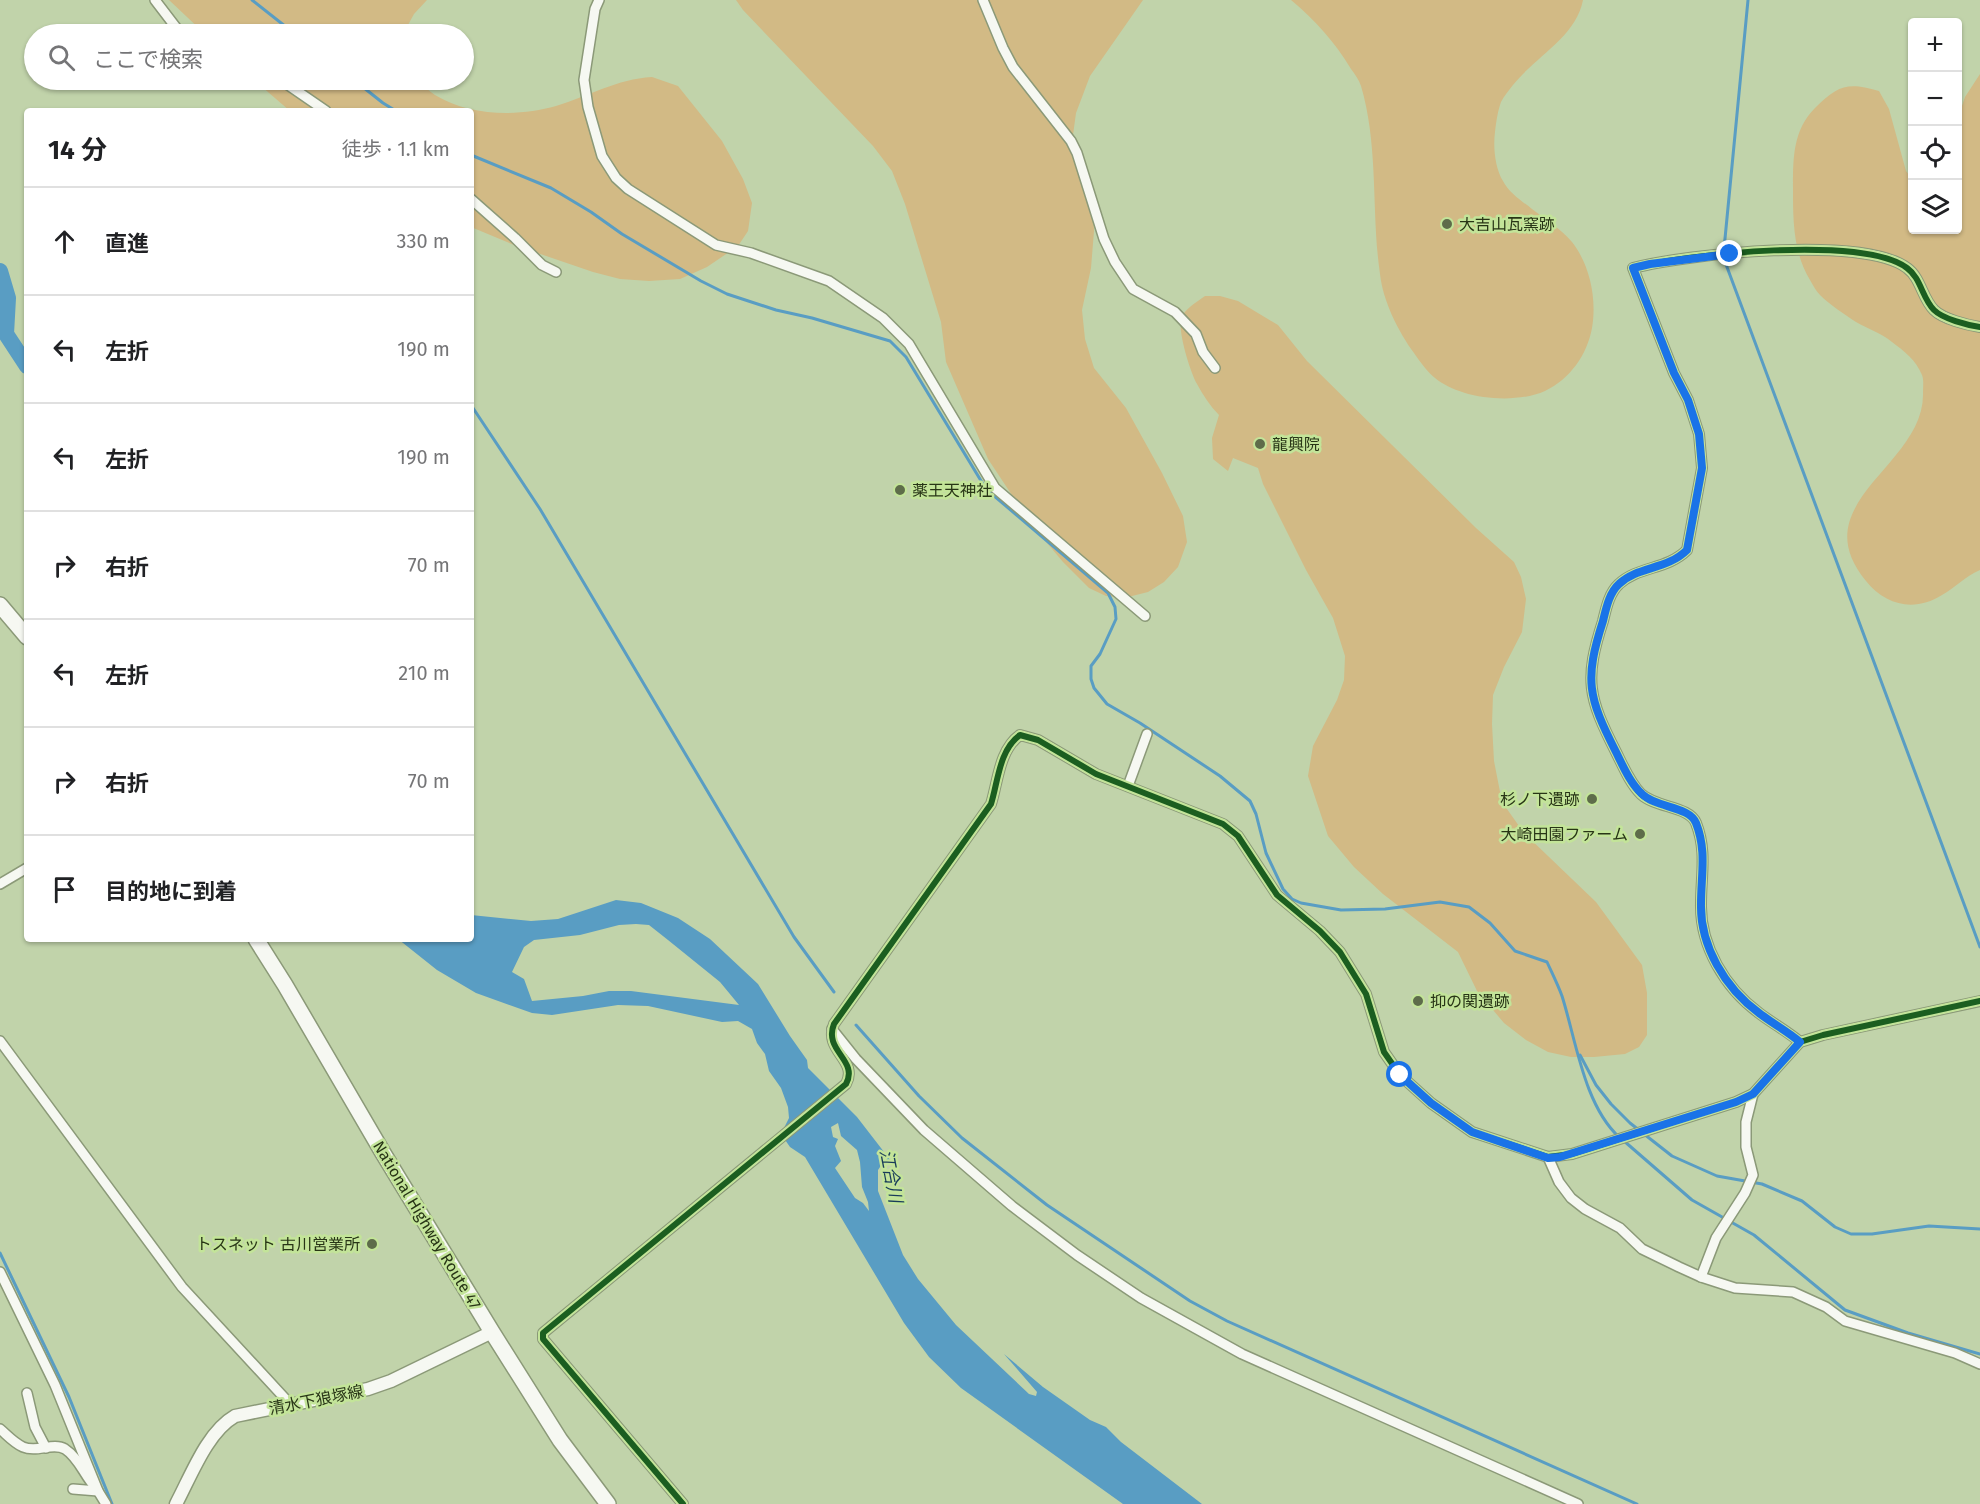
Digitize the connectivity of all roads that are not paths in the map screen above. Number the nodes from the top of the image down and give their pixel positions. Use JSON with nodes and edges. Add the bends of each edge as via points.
{"nodes":[{"id":1,"x":155,"y":0,"type":"edge"},
{"id":2,"x":599,"y":0,"type":"edge"},
{"id":3,"x":983,"y":0,"type":"edge"},
{"id":4,"x":173,"y":24,"type":"edge"},
{"id":5,"x":296,"y":90,"type":"edge"},
{"id":6,"x":322,"y":108,"type":"edge"},
{"id":7,"x":474,"y":202,"type":"edge"},
{"id":8,"x":556,"y":272,"type":"dead end"},
{"id":9,"x":1980,"y":327,"type":"edge"},
{"id":10,"x":1215,"y":368,"type":"dead end"},
{"id":11,"x":0,"y":605,"type":"edge"},
{"id":12,"x":1145,"y":616,"type":"dead end"},
{"id":13,"x":24,"y":633,"type":"edge"},
{"id":14,"x":1148,"y":734,"type":"dead end"},
{"id":15,"x":1128,"y":786,"type":"junction"},
{"id":16,"x":24,"y":870,"type":"edge"},
{"id":17,"x":0,"y":884,"type":"edge"},
{"id":18,"x":258,"y":942,"type":"edge"},
{"id":19,"x":1980,"y":1001,"type":"edge"},
{"id":20,"x":832,"y":1029,"type":"junction"},
{"id":21,"x":0,"y":1041,"type":"edge"},
{"id":22,"x":1800,"y":1042,"type":"junction"},
{"id":23,"x":1753,"y":1094,"type":"junction"},
{"id":24,"x":1548,"y":1158,"type":"junction"},
{"id":25,"x":0,"y":1272,"type":"edge"},
{"id":26,"x":1701,"y":1277,"type":"junction"},
{"id":27,"x":492,"y":1332,"type":"junction"},
{"id":28,"x":1980,"y":1364,"type":"edge"},
{"id":29,"x":27,"y":1393,"type":"dead end"},
{"id":30,"x":291,"y":1405,"type":"junction"},
{"id":31,"x":0,"y":1429,"type":"edge"},
{"id":32,"x":46,"y":1448,"type":"junction"},
{"id":33,"x":73,"y":1489,"type":"dead end"},
{"id":34,"x":98,"y":1491,"type":"junction"},
{"id":35,"x":600,"y":1498,"type":"edge"},
{"id":36,"x":106,"y":1504,"type":"edge"},
{"id":37,"x":176,"y":1504,"type":"edge"},
{"id":38,"x":608,"y":1504,"type":"edge"},
{"id":39,"x":683,"y":1504,"type":"edge"},
{"id":40,"x":1578,"y":1504,"type":"edge"}],
"edges":[{"from":1,"to":4,"type":"street"},
{"from":2,"to":12,"type":"street","via":[[584,80],[602,156],[616,178],[716,245],[751,253],[829,281],[883,318],[909,344],[995,488]]},
{"from":3,"to":10,"type":"street","via":[[1013,67],[1071,141],[1115,262],[1133,289],[1182,319],[1196,334]]},
{"from":5,"to":6,"type":"street"},
{"from":7,"to":8,"type":"street","via":[[542,265]]},
{"from":9,"to":22,"type":"street","via":[[1962,324],[1935,311],[1916,276],[1907,268],[1862,252],[1730,254],[1633,268],[1688,400],[1699,434],[1702,468],[1687,550],[1669,563],[1625,579],[1610,598],[1592,654],[1594,705],[1641,794],[1694,819],[1703,852],[1702,926],[1717,965],[1758,1012]]},
{"from":11,"to":13,"type":"highway"},
{"from":14,"to":15,"type":"street"},
{"from":15,"to":20,"type":"street","via":[[1096,774],[1038,740],[1020,735],[1014,739],[1000,764],[991,804]]},
{"from":15,"to":24,"type":"street","via":[[1223,824],[1238,836],[1277,895],[1320,931],[1355,973],[1366,994],[1384,1052],[1400,1075],[1472,1132]]},
{"from":16,"to":17,"type":"street"},
{"from":18,"to":27,"type":"highway","name":"National Highway Route 47"},
{"from":19,"to":22,"type":"street"},
{"from":20,"to":39,"type":"street","via":[[834,1046],[850,1069],[846,1084],[543,1333],[543,1339]]},
{"from":20,"to":40,"type":"street","via":[[856,1059],[941,1145],[1012,1206],[1141,1298],[1242,1354]]},
{"from":21,"to":30,"type":"street","via":[[182,1287]]},
{"from":22,"to":23,"type":"street"},
{"from":23,"to":24,"type":"street","via":[[1632,1136]]},
{"from":23,"to":26,"type":"street","via":[[1746,1122],[1746,1147],[1753,1176],[1716,1238]]},
{"from":24,"to":26,"type":"street","via":[[1559,1182],[1585,1209],[1611,1222],[1642,1249]]},
{"from":25,"to":34,"type":"street","via":[[55,1385]]},
{"from":26,"to":28,"type":"street","via":[[1735,1288],[1793,1292],[1845,1321]]},
{"from":27,"to":30,"type":"main road","name":"清水下狼塚線","via":[[391,1381]]},
{"from":27,"to":35,"type":"highway","name":"National Highway Route 47"},
{"from":29,"to":32,"type":"street","via":[[35,1427]]},
{"from":30,"to":37,"type":"main road","name":"清水下狼塚線","via":[[235,1416],[223,1423]]},
{"from":31,"to":32,"type":"street","via":[[23,1447]]},
{"from":32,"to":34,"type":"street","via":[[57,1446],[66,1450]]},
{"from":33,"to":34,"type":"street"},
{"from":34,"to":36,"type":"street"},
{"from":35,"to":38,"type":"highway","name":"National Highway Route 47"}]}
